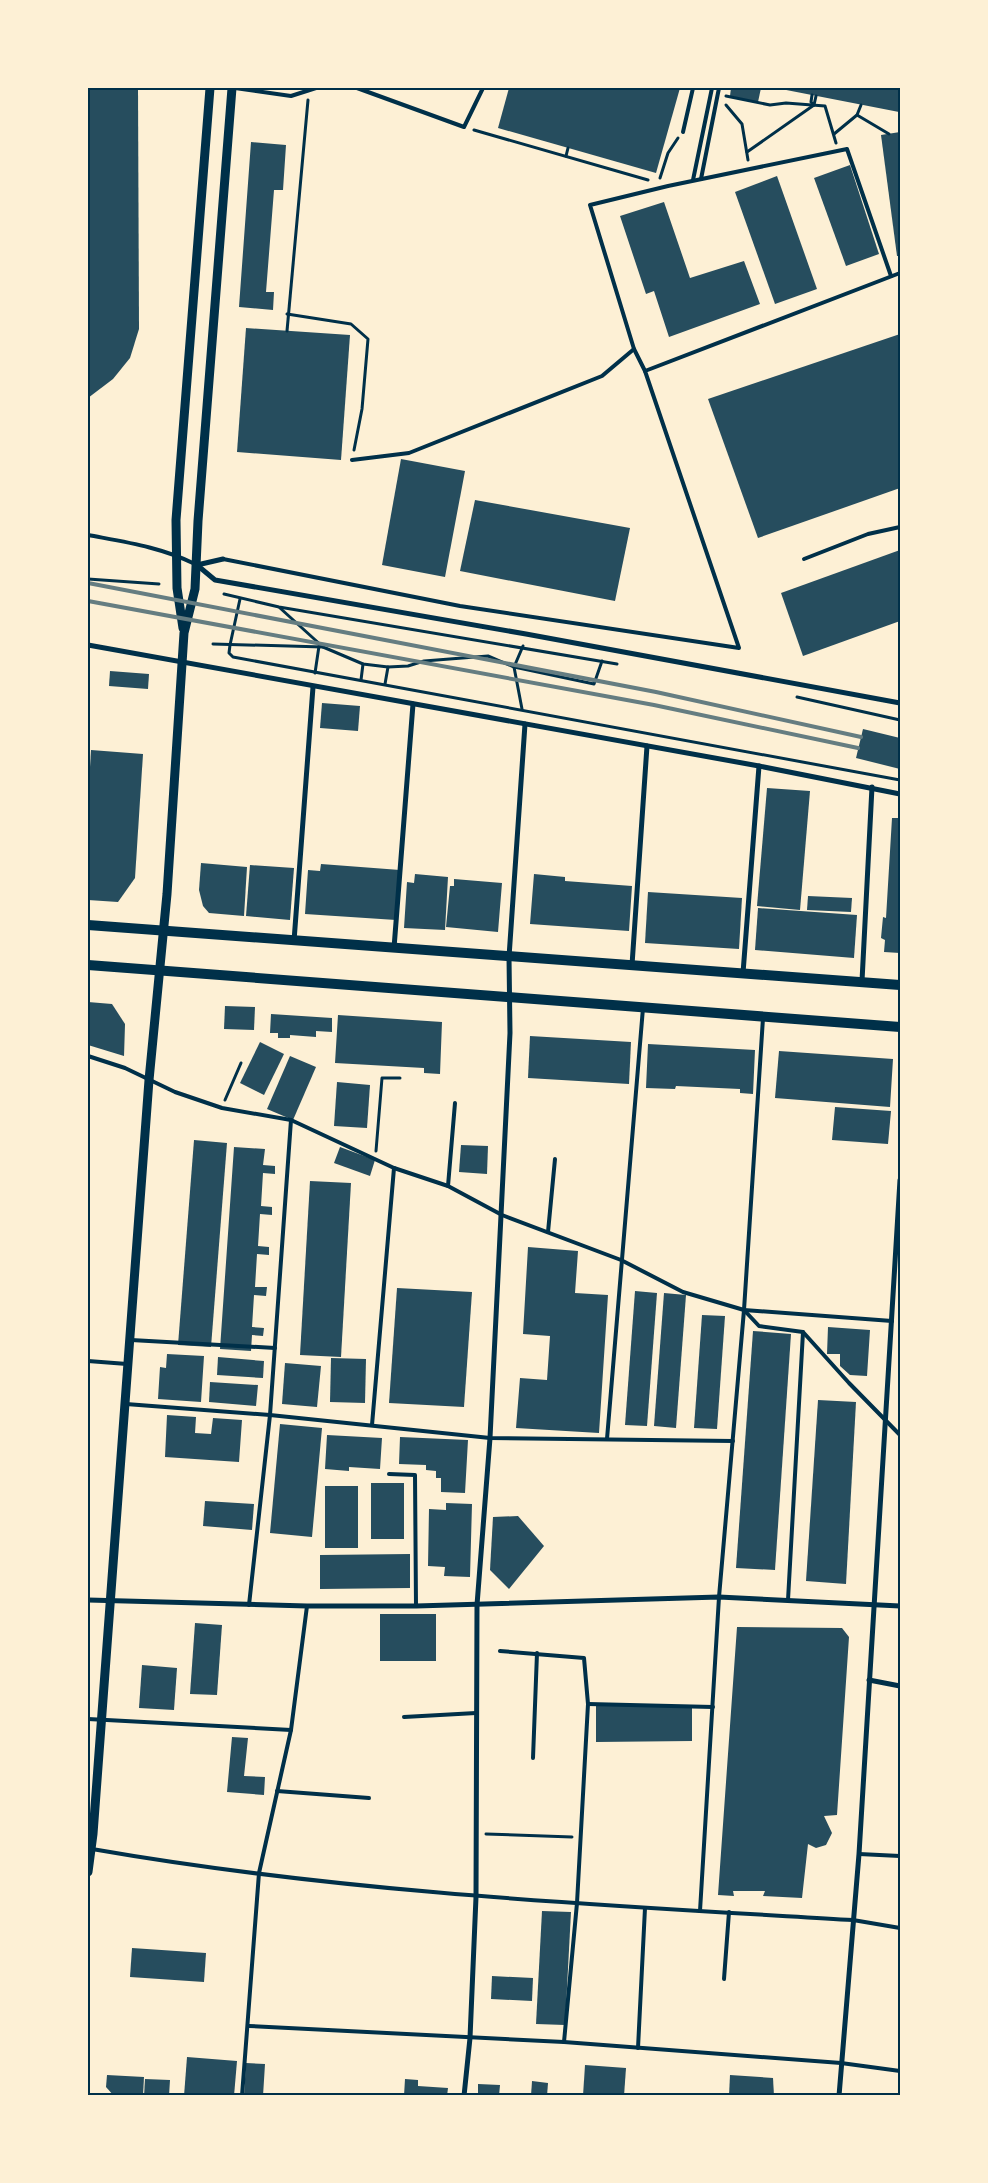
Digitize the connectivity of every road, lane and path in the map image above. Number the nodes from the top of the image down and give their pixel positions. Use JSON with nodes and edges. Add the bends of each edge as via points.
{"nodes":[{"id":1,"x":210,"y":88,"type":"edge"},
{"id":2,"x":234,"y":88,"type":"edge"},
{"id":3,"x":316,"y":88,"type":"edge"},
{"id":4,"x":357,"y":88,"type":"edge"},
{"id":5,"x":484,"y":88,"type":"edge"},
{"id":6,"x":693,"y":88,"type":"edge"},
{"id":7,"x":712,"y":88,"type":"edge"},
{"id":8,"x":719,"y":88,"type":"edge"},
{"id":9,"x":309,"y":90,"type":"junction"},
{"id":10,"x":718,"y":95,"type":"junction"},
{"id":11,"x":814,"y":96,"type":"dead end"},
{"id":12,"x":814,"y":105,"type":"junction"},
{"id":13,"x":861,"y":105,"type":"dead end"},
{"id":14,"x":857,"y":115,"type":"junction"},
{"id":15,"x":464,"y":127,"type":"junction"},
{"id":16,"x":683,"y":132,"type":"joint"},
{"id":17,"x":834,"y":134,"type":"junction"},
{"id":18,"x":889,"y":134,"type":"dead end"},
{"id":19,"x":568,"y":148,"type":"dead end"},
{"id":20,"x":839,"y":151,"type":"junction"},
{"id":21,"x":746,"y":152,"type":"junction"},
{"id":22,"x":566,"y":156,"type":"junction"},
{"id":23,"x":749,"y":169,"type":"junction"},
{"id":24,"x":701,"y":179,"type":"junction"},
{"id":25,"x":693,"y":180,"type":"junction"},
{"id":26,"x":659,"y":183,"type":"junction"},
{"id":27,"x":668,"y":186,"type":"junction"},
{"id":28,"x":900,"y":273,"type":"edge"},
{"id":29,"x":891,"y":276,"type":"junction"},
{"id":30,"x":287,"y":314,"type":"junction"},
{"id":31,"x":287,"y":331,"type":"dead end"},
{"id":32,"x":634,"y":349,"type":"junction"},
{"id":33,"x":644,"y":371,"type":"junction"},
{"id":34,"x":352,"y":460,"type":"joint"},
{"id":35,"x":900,"y":527,"type":"edge"},
{"id":36,"x":88,"y":535,"type":"edge"},
{"id":37,"x":176,"y":554,"type":"junction"},
{"id":38,"x":222,"y":559,"type":"joint"},
{"id":39,"x":804,"y":559,"type":"dead end"},
{"id":40,"x":197,"y":564,"type":"junction"},
{"id":41,"x":88,"y":579,"type":"edge"},
{"id":42,"x":159,"y":584,"type":"dead end"},
{"id":43,"x":216,"y":592,"type":"dead end"},
{"id":44,"x":240,"y":599,"type":"junction"},
{"id":45,"x":279,"y":608,"type":"junction"},
{"id":46,"x":184,"y":633,"type":"junction"},
{"id":47,"x":526,"y":634,"type":"junction"},
{"id":48,"x":213,"y":644,"type":"dead end"},
{"id":49,"x":88,"y":645,"type":"edge"},
{"id":50,"x":230,"y":645,"type":"junction"},
{"id":51,"x":321,"y":646,"type":"junction"},
{"id":52,"x":523,"y":646,"type":"junction"},
{"id":53,"x":602,"y":661,"type":"junction"},
{"id":54,"x":182,"y":662,"type":"junction"},
{"id":55,"x":363,"y":664,"type":"junction"},
{"id":56,"x":622,"y":664,"type":"dead end"},
{"id":57,"x":388,"y":667,"type":"junction"},
{"id":58,"x":514,"y":667,"type":"junction"},
{"id":59,"x":315,"y":672,"type":"junction"},
{"id":60,"x":361,"y":680,"type":"junction"},
{"id":61,"x":385,"y":684,"type":"junction"},
{"id":62,"x":313,"y":687,"type":"junction"},
{"id":63,"x":795,"y":696,"type":"dead end"},
{"id":64,"x":900,"y":703,"type":"edge"},
{"id":65,"x":413,"y":704,"type":"junction"},
{"id":66,"x":522,"y":708,"type":"junction"},
{"id":67,"x":900,"y":720,"type":"edge"},
{"id":68,"x":525,"y":724,"type":"junction"},
{"id":69,"x":647,"y":746,"type":"junction"},
{"id":70,"x":758,"y":766,"type":"junction"},
{"id":71,"x":900,"y":780,"type":"edge"},
{"id":72,"x":872,"y":787,"type":"junction"},
{"id":73,"x":900,"y":794,"type":"edge"},
{"id":74,"x":88,"y":925,"type":"edge"},
{"id":75,"x":164,"y":931,"type":"junction"},
{"id":76,"x":294,"y":941,"type":"junction"},
{"id":77,"x":394,"y":949,"type":"junction"},
{"id":78,"x":509,"y":957,"type":"junction"},
{"id":79,"x":88,"y":965,"type":"edge"},
{"id":80,"x":632,"y":965,"type":"junction"},
{"id":81,"x":159,"y":971,"type":"junction"},
{"id":82,"x":743,"y":973,"type":"junction"},
{"id":83,"x":862,"y":981,"type":"junction"},
{"id":84,"x":900,"y":985,"type":"edge"},
{"id":85,"x":511,"y":996,"type":"junction"},
{"id":86,"x":643,"y":1006,"type":"junction"},
{"id":87,"x":763,"y":1016,"type":"junction"},
{"id":88,"x":900,"y":1027,"type":"edge"},
{"id":89,"x":88,"y":1056,"type":"edge"},
{"id":90,"x":241,"y":1063,"type":"dead end"},
{"id":91,"x":400,"y":1078,"type":"dead end"},
{"id":92,"x":149,"y":1080,"type":"junction"},
{"id":93,"x":455,"y":1103,"type":"dead end"},
{"id":94,"x":222,"y":1108,"type":"junction"},
{"id":95,"x":291,"y":1120,"type":"junction"},
{"id":96,"x":376,"y":1159,"type":"junction"},
{"id":97,"x":555,"y":1159,"type":"dead end"},
{"id":98,"x":394,"y":1168,"type":"junction"},
{"id":99,"x":900,"y":1180,"type":"edge"},
{"id":100,"x":448,"y":1186,"type":"junction"},
{"id":101,"x":502,"y":1215,"type":"junction"},
{"id":102,"x":548,"y":1232,"type":"junction"},
{"id":103,"x":621,"y":1260,"type":"junction"},
{"id":104,"x":744,"y":1310,"type":"junction"},
{"id":105,"x":892,"y":1321,"type":"junction"},
{"id":106,"x":803,"y":1332,"type":"junction"},
{"id":107,"x":129,"y":1340,"type":"junction"},
{"id":108,"x":274,"y":1348,"type":"junction"},
{"id":109,"x":88,"y":1361,"type":"edge"},
{"id":110,"x":127,"y":1364,"type":"junction"},
{"id":111,"x":124,"y":1404,"type":"junction"},
{"id":112,"x":270,"y":1415,"type":"junction"},
{"id":113,"x":885,"y":1418,"type":"junction"},
{"id":114,"x":372,"y":1425,"type":"junction"},
{"id":115,"x":900,"y":1435,"type":"edge"},
{"id":116,"x":490,"y":1438,"type":"junction"},
{"id":117,"x":607,"y":1439,"type":"junction"},
{"id":118,"x":733,"y":1441,"type":"junction"},
{"id":119,"x":389,"y":1474,"type":"dead end"},
{"id":120,"x":720,"y":1597,"type":"junction"},
{"id":121,"x":88,"y":1600,"type":"edge"},
{"id":122,"x":788,"y":1600,"type":"junction"},
{"id":123,"x":109,"y":1601,"type":"junction"},
{"id":124,"x":873,"y":1604,"type":"junction"},
{"id":125,"x":249,"y":1605,"type":"junction"},
{"id":126,"x":307,"y":1606,"type":"junction"},
{"id":127,"x":416,"y":1606,"type":"junction"},
{"id":128,"x":477,"y":1606,"type":"junction"},
{"id":129,"x":900,"y":1606,"type":"edge"},
{"id":130,"x":500,"y":1650,"type":"dead end"},
{"id":131,"x":537,"y":1654,"type":"junction"},
{"id":132,"x":869,"y":1680,"type":"junction"},
{"id":133,"x":900,"y":1686,"type":"edge"},
{"id":134,"x":588,"y":1704,"type":"junction"},
{"id":135,"x":713,"y":1708,"type":"junction"},
{"id":136,"x":476,"y":1713,"type":"junction"},
{"id":137,"x":404,"y":1717,"type":"dead end"},
{"id":138,"x":88,"y":1719,"type":"edge"},
{"id":139,"x":100,"y":1719,"type":"junction"},
{"id":140,"x":291,"y":1730,"type":"junction"},
{"id":141,"x":532,"y":1758,"type":"dead end"},
{"id":142,"x":277,"y":1791,"type":"junction"},
{"id":143,"x":370,"y":1798,"type":"dead end"},
{"id":144,"x":476,"y":1834,"type":"junction"},
{"id":145,"x":580,"y":1838,"type":"junction"},
{"id":146,"x":88,"y":1849,"type":"edge"},
{"id":147,"x":859,"y":1854,"type":"junction"},
{"id":148,"x":900,"y":1856,"type":"edge"},
{"id":149,"x":88,"y":1872,"type":"edge"},
{"id":150,"x":260,"y":1873,"type":"junction"},
{"id":151,"x":476,"y":1897,"type":"junction"},
{"id":152,"x":577,"y":1903,"type":"junction"},
{"id":153,"x":645,"y":1908,"type":"junction"},
{"id":154,"x":700,"y":1911,"type":"junction"},
{"id":155,"x":729,"y":1912,"type":"junction"},
{"id":156,"x":853,"y":1920,"type":"junction"},
{"id":157,"x":900,"y":1928,"type":"edge"},
{"id":158,"x":724,"y":1980,"type":"dead end"},
{"id":159,"x":249,"y":2026,"type":"junction"},
{"id":160,"x":470,"y":2038,"type":"junction"},
{"id":161,"x":564,"y":2042,"type":"junction"},
{"id":162,"x":638,"y":2048,"type":"junction"},
{"id":163,"x":841,"y":2063,"type":"junction"},
{"id":164,"x":900,"y":2071,"type":"edge"},
{"id":165,"x":242,"y":2096,"type":"edge"},
{"id":166,"x":464,"y":2096,"type":"edge"},
{"id":167,"x":838,"y":2096,"type":"edge"}],
"edges":[{"from":1,"to":37,"type":"street"},
{"from":2,"to":9,"type":"lane","via":[[291,96]]},
{"from":2,"to":40,"type":"street"},
{"from":3,"to":9,"type":"lane"},
{"from":4,"to":15,"type":"lane"},
{"from":5,"to":15,"type":"lane"},
{"from":6,"to":16,"type":"lane"},
{"from":7,"to":10,"type":"lane"},
{"from":7,"to":25,"type":"lane"},
{"from":8,"to":10,"type":"lane"},
{"from":9,"to":30,"type":"path"},
{"from":10,"to":12,"type":"path","via":[[770,105]]},
{"from":10,"to":21,"type":"path","via":[[742,124]]},
{"from":10,"to":24,"type":"lane"},
{"from":11,"to":12,"type":"path"},
{"from":12,"to":17,"type":"path","via":[[824,106]]},
{"from":12,"to":21,"type":"path"},
{"from":13,"to":14,"type":"path"},
{"from":14,"to":17,"type":"path"},
{"from":14,"to":18,"type":"path"},
{"from":15,"to":22,"type":"path"},
{"from":16,"to":26,"type":"path","via":[[668,153]]},
{"from":17,"to":20,"type":"path"},
{"from":19,"to":22,"type":"path"},
{"from":20,"to":23,"type":"lane"},
{"from":20,"to":29,"type":"lane","via":[[847,149]]},
{"from":21,"to":23,"type":"path"},
{"from":22,"to":26,"type":"path"},
{"from":23,"to":24,"type":"lane"},
{"from":24,"to":25,"type":"lane"},
{"from":25,"to":27,"type":"lane"},
{"from":26,"to":27,"type":"path"},
{"from":27,"to":32,"type":"lane","via":[[590,205]]},
{"from":28,"to":29,"type":"lane"},
{"from":29,"to":33,"type":"lane"},
{"from":30,"to":31,"type":"path"},
{"from":30,"to":34,"type":"path","via":[[350,324],[368,339],[362,409]]},
{"from":32,"to":33,"type":"lane"},
{"from":32,"to":34,"type":"lane","via":[[602,376],[409,453]]},
{"from":33,"to":38,"type":"lane","via":[[739,648],[460,606]]},
{"from":35,"to":39,"type":"lane","via":[[868,534]]},
{"from":36,"to":37,"type":"lane","via":[[147,545]]},
{"from":37,"to":40,"type":"lane"},
{"from":37,"to":46,"type":"street"},
{"from":38,"to":40,"type":"street"},
{"from":40,"to":46,"type":"street","via":[[195,589]]},
{"from":40,"to":47,"type":"street","via":[[216,580]]},
{"from":41,"to":42,"type":"path"},
{"from":43,"to":44,"type":"path"},
{"from":44,"to":45,"type":"path"},
{"from":44,"to":50,"type":"path"},
{"from":45,"to":51,"type":"path"},
{"from":45,"to":52,"type":"path"},
{"from":46,"to":54,"type":"street"},
{"from":47,"to":52,"type":"path"},
{"from":47,"to":64,"type":"street"},
{"from":48,"to":50,"type":"path"},
{"from":49,"to":54,"type":"street"},
{"from":50,"to":51,"type":"path"},
{"from":50,"to":59,"type":"path","via":[[233,656]]},
{"from":51,"to":55,"type":"path"},
{"from":51,"to":59,"type":"path"},
{"from":52,"to":53,"type":"path"},
{"from":52,"to":58,"type":"path"},
{"from":53,"to":56,"type":"path"},
{"from":53,"to":58,"type":"path","via":[[594,684]]},
{"from":54,"to":62,"type":"street"},
{"from":54,"to":75,"type":"street"},
{"from":55,"to":57,"type":"path"},
{"from":55,"to":60,"type":"path"},
{"from":57,"to":58,"type":"path","via":[[488,656]]},
{"from":57,"to":61,"type":"path"},
{"from":58,"to":66,"type":"path"},
{"from":59,"to":60,"type":"path"},
{"from":60,"to":61,"type":"path"},
{"from":61,"to":66,"type":"path"},
{"from":62,"to":65,"type":"street"},
{"from":62,"to":76,"type":"street"},
{"from":63,"to":67,"type":"path"},
{"from":65,"to":68,"type":"street"},
{"from":65,"to":77,"type":"street"},
{"from":66,"to":71,"type":"path"},
{"from":68,"to":69,"type":"street"},
{"from":68,"to":78,"type":"street"},
{"from":69,"to":70,"type":"street"},
{"from":69,"to":80,"type":"street"},
{"from":70,"to":72,"type":"street"},
{"from":70,"to":82,"type":"street"},
{"from":72,"to":73,"type":"street"},
{"from":72,"to":83,"type":"street"},
{"from":74,"to":75,"type":"main road"},
{"from":75,"to":76,"type":"main road"},
{"from":75,"to":81,"type":"street"},
{"from":76,"to":77,"type":"main road"},
{"from":77,"to":78,"type":"main road"},
{"from":78,"to":80,"type":"main road"},
{"from":78,"to":85,"type":"street"},
{"from":79,"to":81,"type":"main road"},
{"from":80,"to":82,"type":"main road"},
{"from":81,"to":85,"type":"main road"},
{"from":81,"to":92,"type":"street"},
{"from":82,"to":83,"type":"main road"},
{"from":83,"to":84,"type":"main road"},
{"from":85,"to":86,"type":"main road"},
{"from":85,"to":101,"type":"street"},
{"from":86,"to":87,"type":"main road"},
{"from":86,"to":103,"type":"lane"},
{"from":87,"to":88,"type":"main road"},
{"from":87,"to":104,"type":"lane"},
{"from":89,"to":92,"type":"lane"},
{"from":90,"to":94,"type":"path"},
{"from":91,"to":96,"type":"path","via":[[382,1078]]},
{"from":92,"to":94,"type":"lane"},
{"from":92,"to":107,"type":"street"},
{"from":93,"to":100,"type":"lane"},
{"from":94,"to":95,"type":"lane"},
{"from":95,"to":96,"type":"lane"},
{"from":95,"to":108,"type":"lane"},
{"from":96,"to":98,"type":"lane"},
{"from":97,"to":102,"type":"lane"},
{"from":98,"to":100,"type":"lane"},
{"from":98,"to":114,"type":"lane"},
{"from":99,"to":105,"type":"street"},
{"from":100,"to":101,"type":"lane"},
{"from":101,"to":102,"type":"lane"},
{"from":101,"to":116,"type":"street"},
{"from":102,"to":103,"type":"lane"},
{"from":103,"to":104,"type":"lane","via":[[683,1292]]},
{"from":103,"to":117,"type":"lane"},
{"from":104,"to":105,"type":"lane"},
{"from":104,"to":106,"type":"lane","via":[[759,1326]]},
{"from":104,"to":118,"type":"lane"},
{"from":105,"to":113,"type":"street"},
{"from":106,"to":113,"type":"lane"},
{"from":106,"to":122,"type":"lane"},
{"from":107,"to":108,"type":"lane"},
{"from":107,"to":110,"type":"street"},
{"from":108,"to":112,"type":"lane"},
{"from":109,"to":110,"type":"lane"},
{"from":110,"to":111,"type":"street"},
{"from":111,"to":112,"type":"lane"},
{"from":111,"to":123,"type":"street"},
{"from":112,"to":114,"type":"lane"},
{"from":112,"to":125,"type":"lane"},
{"from":113,"to":115,"type":"lane"},
{"from":113,"to":124,"type":"street"},
{"from":114,"to":116,"type":"lane"},
{"from":116,"to":117,"type":"lane"},
{"from":116,"to":128,"type":"street"},
{"from":117,"to":118,"type":"lane"},
{"from":118,"to":120,"type":"lane"},
{"from":119,"to":127,"type":"lane","via":[[415,1475]]},
{"from":120,"to":122,"type":"street"},
{"from":120,"to":128,"type":"street"},
{"from":120,"to":135,"type":"lane"},
{"from":121,"to":123,"type":"street"},
{"from":122,"to":124,"type":"street"},
{"from":123,"to":125,"type":"street"},
{"from":123,"to":139,"type":"street"},
{"from":124,"to":129,"type":"street"},
{"from":124,"to":132,"type":"street"},
{"from":125,"to":126,"type":"street"},
{"from":126,"to":127,"type":"street"},
{"from":126,"to":140,"type":"lane"},
{"from":127,"to":128,"type":"street"},
{"from":128,"to":136,"type":"street"},
{"from":130,"to":131,"type":"lane"},
{"from":131,"to":134,"type":"lane","via":[[584,1658]]},
{"from":131,"to":141,"type":"lane"},
{"from":132,"to":133,"type":"street"},
{"from":132,"to":147,"type":"street"},
{"from":134,"to":135,"type":"lane"},
{"from":134,"to":145,"type":"lane"},
{"from":135,"to":154,"type":"lane"},
{"from":136,"to":137,"type":"lane"},
{"from":136,"to":144,"type":"street"},
{"from":138,"to":139,"type":"lane"},
{"from":139,"to":140,"type":"lane"},
{"from":139,"to":146,"type":"street","via":[[93,1834]]},
{"from":140,"to":142,"type":"lane"},
{"from":142,"to":143,"type":"lane"},
{"from":142,"to":150,"type":"lane"},
{"from":144,"to":145,"type":"path"},
{"from":144,"to":151,"type":"street"},
{"from":145,"to":152,"type":"lane"},
{"from":146,"to":149,"type":"street"},
{"from":146,"to":150,"type":"lane"},
{"from":147,"to":148,"type":"lane"},
{"from":147,"to":156,"type":"street"},
{"from":150,"to":151,"type":"lane"},
{"from":150,"to":159,"type":"lane"},
{"from":151,"to":152,"type":"lane"},
{"from":151,"to":160,"type":"street"},
{"from":152,"to":153,"type":"lane"},
{"from":152,"to":161,"type":"lane"},
{"from":153,"to":154,"type":"lane"},
{"from":153,"to":162,"type":"lane"},
{"from":154,"to":155,"type":"lane"},
{"from":155,"to":156,"type":"lane"},
{"from":155,"to":158,"type":"lane"},
{"from":156,"to":157,"type":"lane"},
{"from":156,"to":163,"type":"street"},
{"from":159,"to":160,"type":"lane"},
{"from":159,"to":165,"type":"lane"},
{"from":160,"to":161,"type":"lane"},
{"from":160,"to":166,"type":"street"},
{"from":161,"to":162,"type":"lane"},
{"from":162,"to":163,"type":"lane"},
{"from":163,"to":164,"type":"lane"},
{"from":163,"to":167,"type":"street"}]}
